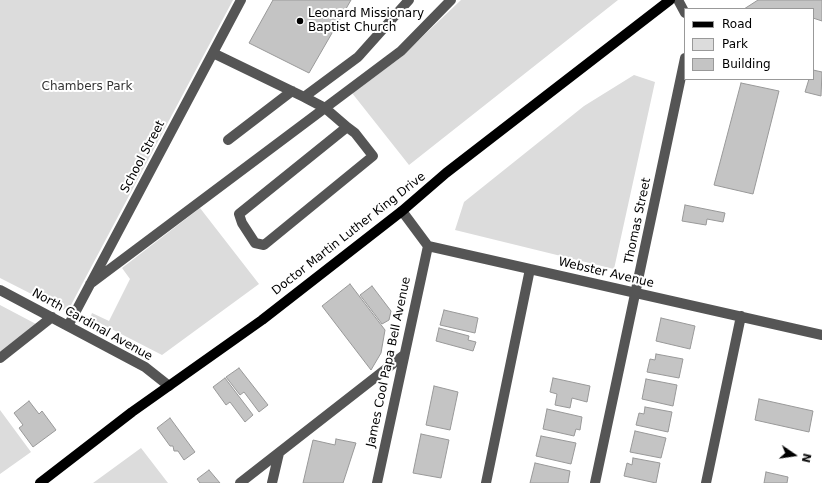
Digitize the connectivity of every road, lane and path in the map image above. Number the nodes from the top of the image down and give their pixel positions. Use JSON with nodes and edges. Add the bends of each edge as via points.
{"nodes":[{"id":1,"x":241,"y":0,"type":"edge"},
{"id":2,"x":409,"y":0,"type":"edge"},
{"id":3,"x":451,"y":0,"type":"edge"},
{"id":4,"x":670,"y":0,"type":"edge"},
{"id":5,"x":678,"y":0,"type":"edge"},
{"id":6,"x":684,"y":12,"type":"edge"},
{"id":7,"x":213,"y":53,"type":"junction"},
{"id":8,"x":684,"y":63,"type":"edge"},
{"id":9,"x":292,"y":91,"type":"junction"},
{"id":10,"x":304,"y":97,"type":"junction"},
{"id":11,"x":325,"y":108,"type":"junction"},
{"id":12,"x":347,"y":127,"type":"junction"},
{"id":13,"x":228,"y":140,"type":"dead end"},
{"id":14,"x":402,"y":211,"type":"junction"},
{"id":15,"x":428,"y":246,"type":"junction"},
{"id":16,"x":530,"y":269,"type":"junction"},
{"id":17,"x":90,"y":284,"type":"junction"},
{"id":18,"x":0,"y":290,"type":"edge"},
{"id":19,"x":636,"y":293,"type":"junction"},
{"id":20,"x":741,"y":316,"type":"junction"},
{"id":21,"x":52,"y":317,"type":"junction"},
{"id":22,"x":68,"y":326,"type":"junction"},
{"id":23,"x":822,"y":334,"type":"edge"},
{"id":24,"x":404,"y":355,"type":"junction"},
{"id":25,"x":0,"y":358,"type":"edge"},
{"id":26,"x":169,"y":386,"type":"junction"},
{"id":27,"x":278,"y":453,"type":"junction"},
{"id":28,"x":40,"y":483,"type":"edge"},
{"id":29,"x":240,"y":483,"type":"edge"},
{"id":30,"x":272,"y":483,"type":"edge"},
{"id":31,"x":377,"y":483,"type":"edge"},
{"id":32,"x":486,"y":483,"type":"edge"},
{"id":33,"x":595,"y":483,"type":"edge"},
{"id":34,"x":706,"y":483,"type":"edge"}],
"edges":[{"from":1,"to":7,"type":"street","name":"School Street"},
{"from":2,"to":10,"type":"street","via":[[358,57]]},
{"from":3,"to":11,"type":"street","via":[[401,51]]},
{"from":4,"to":14,"type":"main road","name":"Doctor Martin Luther King Drive","via":[[446,173]]},
{"from":5,"to":6,"type":"street"},
{"from":7,"to":9,"type":"street"},
{"from":7,"to":17,"type":"street","name":"School Street"},
{"from":8,"to":19,"type":"street","name":"Thomas Street"},
{"from":9,"to":10,"type":"street"},
{"from":9,"to":13,"type":"street"},
{"from":10,"to":11,"type":"street"},
{"from":11,"to":12,"type":"street"},
{"from":11,"to":17,"type":"street"},
{"from":12,"to":12,"type":"street","via":[[373,156],[264,245],[255,243],[239,214]]},
{"from":14,"to":15,"type":"street"},
{"from":14,"to":26,"type":"main road","name":"Doctor Martin Luther King Drive","via":[[262,320]]},
{"from":15,"to":16,"type":"street","name":"Webster Avenue"},
{"from":15,"to":24,"type":"street","name":"James Cool Papa Bell Avenue"},
{"from":16,"to":19,"type":"street","name":"Webster Avenue"},
{"from":16,"to":32,"type":"street"},
{"from":17,"to":22,"type":"street","name":"School Street"},
{"from":18,"to":21,"type":"street","name":"North Cardinal Avenue"},
{"from":19,"to":20,"type":"street","name":"Webster Avenue"},
{"from":19,"to":33,"type":"street","name":"Thomas Street"},
{"from":20,"to":23,"type":"street","name":"Webster Avenue"},
{"from":20,"to":34,"type":"street"},
{"from":21,"to":22,"type":"street","name":"North Cardinal Avenue"},
{"from":21,"to":25,"type":"street"},
{"from":22,"to":26,"type":"street","name":"North Cardinal Avenue","via":[[145,367]]},
{"from":24,"to":27,"type":"street"},
{"from":24,"to":31,"type":"street","name":"James Cool Papa Bell Avenue"},
{"from":26,"to":28,"type":"main road","name":"Doctor Martin Luther King Drive"},
{"from":27,"to":29,"type":"street"},
{"from":27,"to":30,"type":"street"}]}
